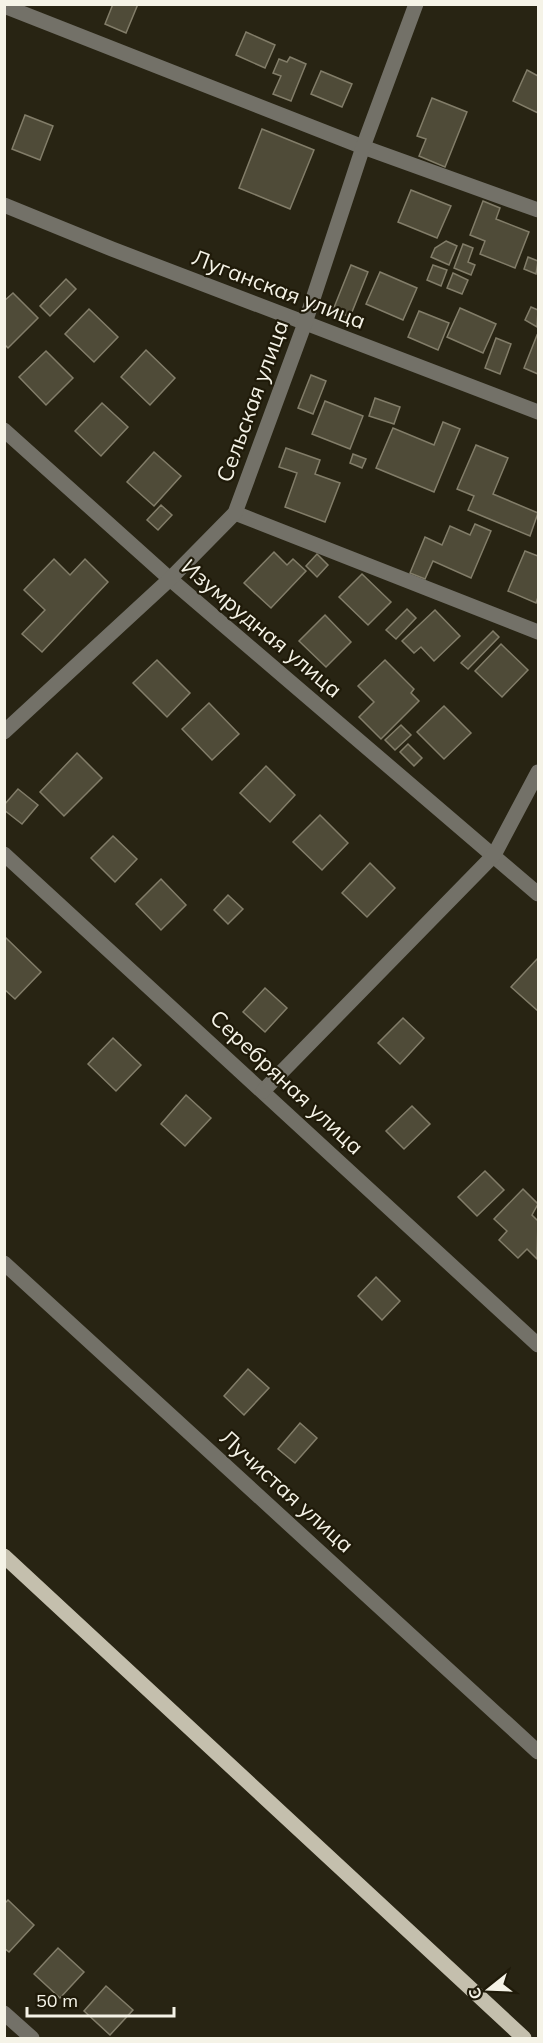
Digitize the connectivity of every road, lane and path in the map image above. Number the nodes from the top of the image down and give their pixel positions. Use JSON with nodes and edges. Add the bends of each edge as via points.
{"nodes":[{"id":1,"x":416,"y":4,"type":"edge"},
{"id":2,"x":4,"y":6,"type":"edge"},
{"id":3,"x":363,"y":147,"type":"junction"},
{"id":4,"x":4,"y":205,"type":"edge"},
{"id":5,"x":538,"y":210,"type":"edge"},
{"id":6,"x":305,"y":323,"type":"junction"},
{"id":7,"x":538,"y":412,"type":"edge"},
{"id":8,"x":4,"y":430,"type":"edge"},
{"id":9,"x":235,"y":513,"type":"junction"},
{"id":10,"x":170,"y":579,"type":"junction"},
{"id":11,"x":538,"y":633,"type":"edge"},
{"id":12,"x":4,"y":732,"type":"edge"},
{"id":13,"x":538,"y":772,"type":"edge"},
{"id":14,"x":4,"y":854,"type":"edge"},
{"id":15,"x":494,"y":855,"type":"junction"},
{"id":16,"x":538,"y":894,"type":"edge"},
{"id":17,"x":263,"y":1091,"type":"junction"},
{"id":18,"x":4,"y":1263,"type":"edge"},
{"id":19,"x":538,"y":1345,"type":"edge"},
{"id":20,"x":4,"y":1556,"type":"edge"},
{"id":21,"x":538,"y":1752,"type":"edge"},
{"id":22,"x":4,"y":2013,"type":"edge"},
{"id":23,"x":32,"y":2038,"type":"edge"},
{"id":24,"x":524,"y":2038,"type":"edge"}],
"edges":[{"from":1,"to":3,"type":"street","name":"Сельская улица"},
{"from":2,"to":3,"type":"street"},
{"from":3,"to":5,"type":"street"},
{"from":3,"to":6,"type":"street","name":"Сельская улица"},
{"from":4,"to":6,"type":"street","name":"Луганская улица"},
{"from":6,"to":7,"type":"street","name":"Луганская улица"},
{"from":6,"to":9,"type":"street","name":"Сельская улица"},
{"from":8,"to":10,"type":"street","name":"Изумрудная улица"},
{"from":9,"to":10,"type":"street","name":"Сельская улица"},
{"from":9,"to":11,"type":"street"},
{"from":10,"to":12,"type":"street","name":"Сельская улица"},
{"from":10,"to":15,"type":"street","name":"Изумрудная улица"},
{"from":13,"to":15,"type":"street"},
{"from":14,"to":17,"type":"street","name":"Серебряная улица"},
{"from":15,"to":16,"type":"street","name":"Изумрудная улица"},
{"from":15,"to":17,"type":"street"},
{"from":17,"to":19,"type":"street","name":"Серебряная улица"},
{"from":18,"to":21,"type":"street","name":"Лучистая улица"},
{"from":20,"to":24,"type":"main road"},
{"from":22,"to":23,"type":"street"}]}
